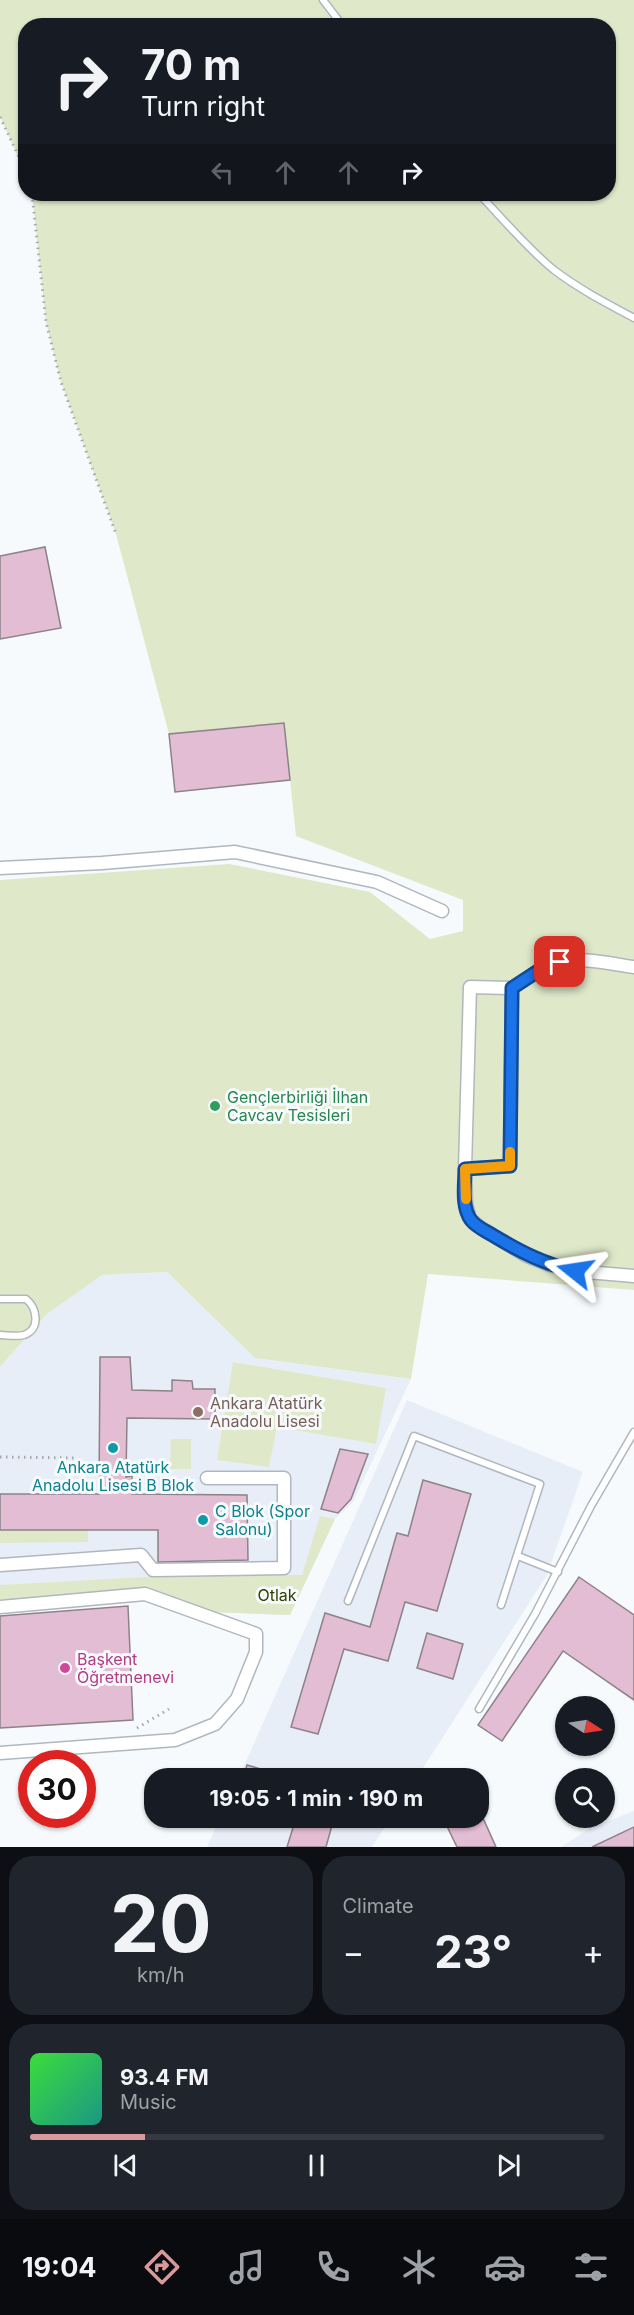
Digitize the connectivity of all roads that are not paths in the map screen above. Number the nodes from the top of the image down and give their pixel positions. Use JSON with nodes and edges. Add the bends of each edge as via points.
{"nodes":[{"id":1,"x":323,"y":0,"type":"edge"},
{"id":2,"x":338,"y":18,"type":"edge"},
{"id":3,"x":486,"y":201,"type":"edge"},
{"id":4,"x":634,"y":318,"type":"edge"},
{"id":5,"x":0,"y":868,"type":"edge"},
{"id":6,"x":442,"y":911,"type":"dead end"},
{"id":7,"x":634,"y":967,"type":"edge"},
{"id":8,"x":512,"y":988,"type":"junction"},
{"id":9,"x":465,"y":1169,"type":"junction"},
{"id":10,"x":634,"y":1276,"type":"edge"},
{"id":11,"x":0,"y":1299,"type":"edge"},
{"id":12,"x":0,"y":1335,"type":"edge"},
{"id":13,"x":634,"y":1432,"type":"edge"},
{"id":14,"x":207,"y":1478,"type":"dead end"},
{"id":15,"x":518,"y":1556,"type":"junction"},
{"id":16,"x":0,"y":1565,"type":"edge"},
{"id":17,"x":558,"y":1572,"type":"junction"},
{"id":18,"x":348,"y":1601,"type":"dead end"},
{"id":19,"x":501,"y":1605,"type":"dead end"},
{"id":20,"x":0,"y":1607,"type":"edge"},
{"id":21,"x":479,"y":1709,"type":"dead end"},
{"id":22,"x":0,"y":1753,"type":"edge"}],
"edges":[{"from":1,"to":2,"type":"lane"},
{"from":3,"to":4,"type":"lane","via":[[553,268]]},
{"from":5,"to":6,"type":"street","via":[[235,852],[377,882]]},
{"from":7,"to":8,"type":"street","via":[[560,962]]},
{"from":8,"to":9,"type":"street","via":[[510,1166]]},
{"from":8,"to":9,"type":"street","via":[[470,987]]},
{"from":9,"to":10,"type":"street","via":[[470,1219],[481,1228],[550,1265]]},
{"from":11,"to":12,"type":"lane","via":[[26,1299],[34,1307],[36,1318],[23,1335]]},
{"from":13,"to":17,"type":"lane"},
{"from":14,"to":16,"type":"street","via":[[284,1478],[284,1568],[153,1570],[141,1555]]},
{"from":15,"to":17,"type":"lane"},
{"from":15,"to":18,"type":"lane","via":[[540,1484],[414,1436]]},
{"from":15,"to":19,"type":"lane"},
{"from":17,"to":21,"type":"lane"},
{"from":20,"to":22,"type":"street","via":[[145,1594],[256,1634],[256,1652],[237,1699],[214,1724],[175,1740]]}]}
